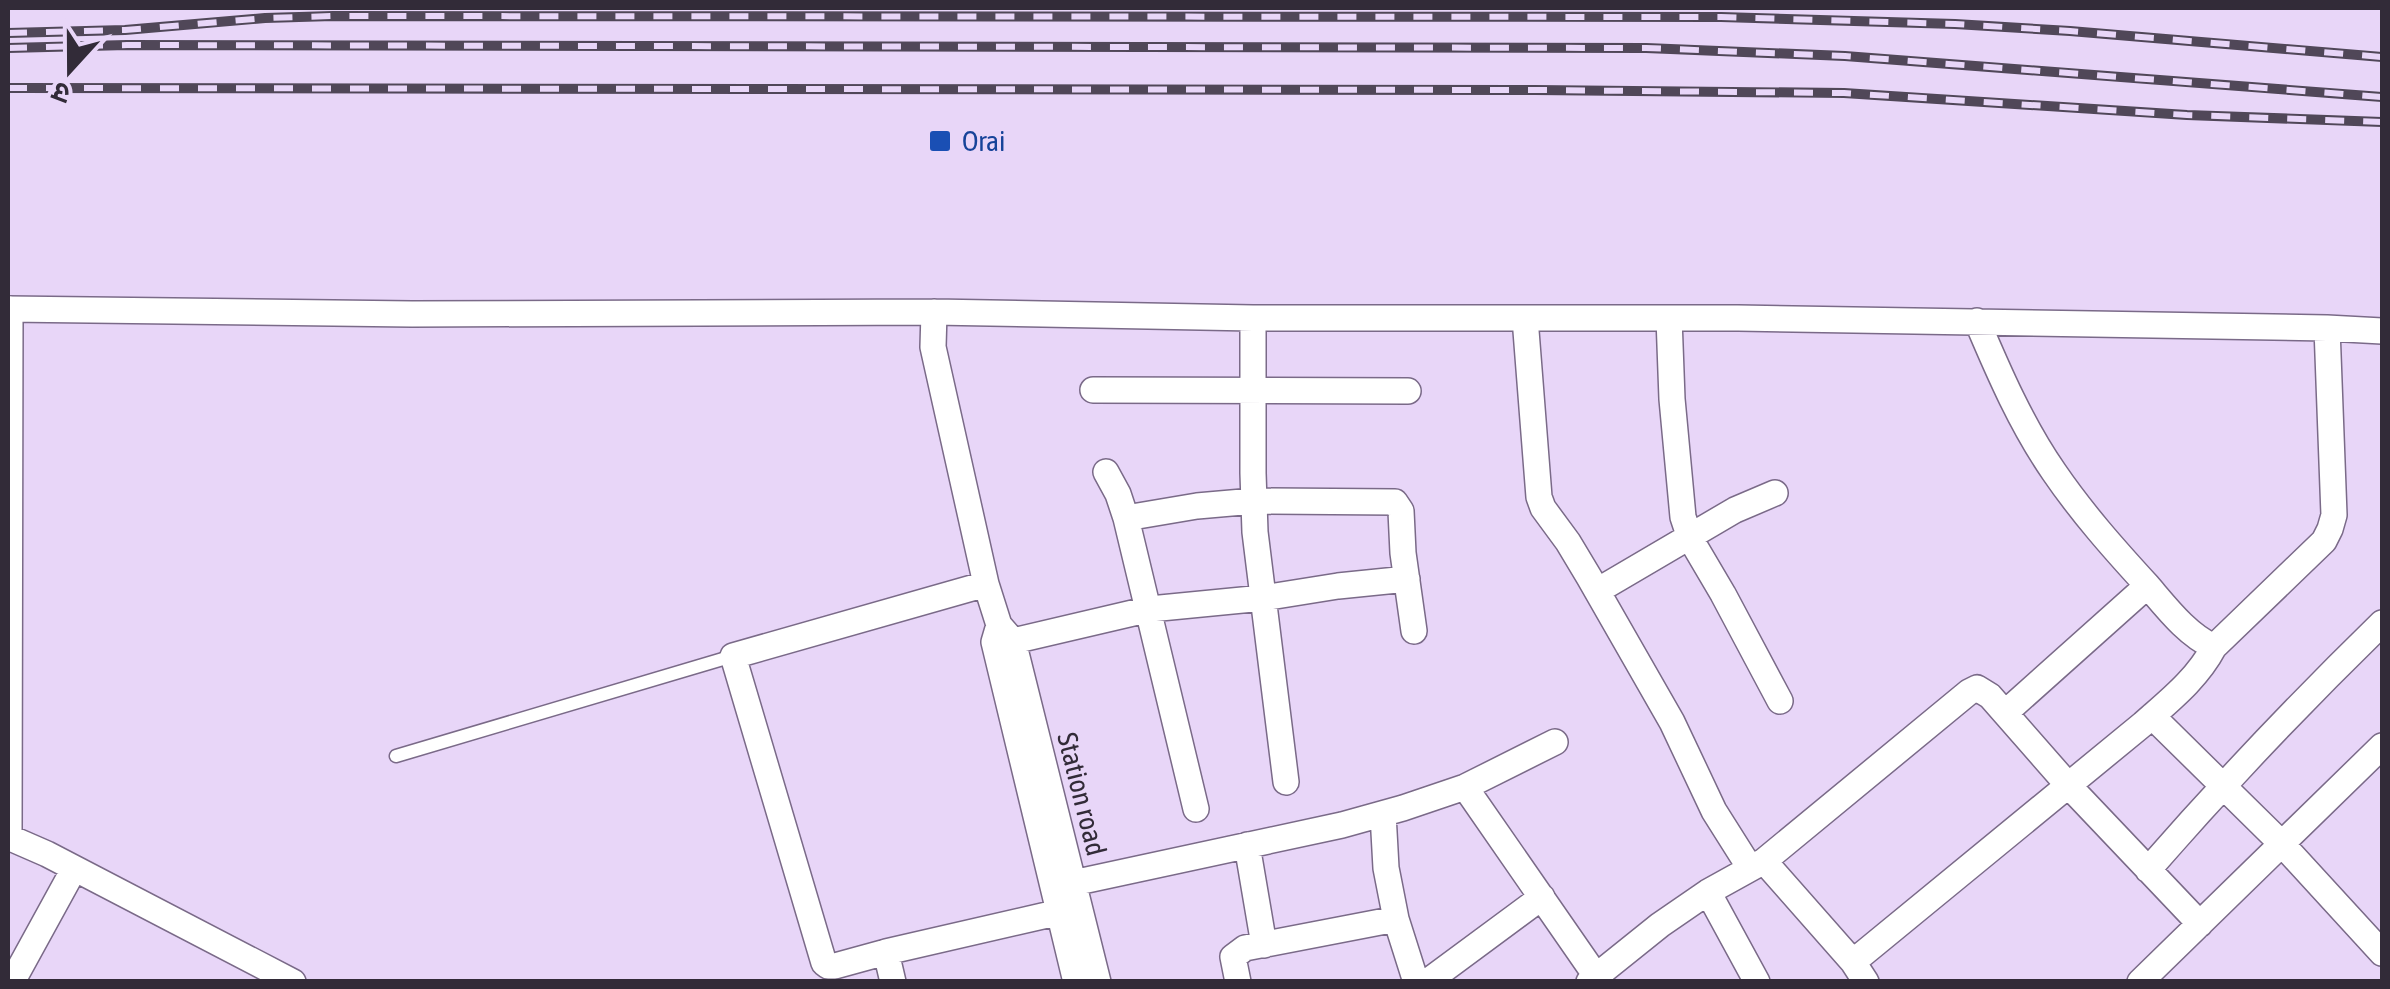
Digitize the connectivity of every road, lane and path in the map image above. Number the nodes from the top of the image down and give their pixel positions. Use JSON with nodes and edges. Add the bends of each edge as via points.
{"nodes":[{"id":1,"x":9,"y":309,"type":"edge"},
{"id":2,"x":934,"y":312,"type":"junction"},
{"id":3,"x":1253,"y":318,"type":"junction"},
{"id":4,"x":1525,"y":318,"type":"junction"},
{"id":5,"x":1669,"y":318,"type":"junction"},
{"id":6,"x":1977,"y":322,"type":"junction"},
{"id":7,"x":2328,"y":328,"type":"junction"},
{"id":8,"x":2382,"y":331,"type":"edge"},
{"id":9,"x":1093,"y":390,"type":"dead end"},
{"id":10,"x":1408,"y":391,"type":"dead end"},
{"id":11,"x":1254,"y":392,"type":"junction"},
{"id":12,"x":1106,"y":472,"type":"dead end"},
{"id":13,"x":1775,"y":493,"type":"dead end"},
{"id":14,"x":1254,"y":501,"type":"junction"},
{"id":15,"x":1126,"y":518,"type":"junction"},
{"id":16,"x":1690,"y":538,"type":"junction"},
{"id":17,"x":8,"y":564,"type":"edge"},
{"id":18,"x":1407,"y":579,"type":"junction"},
{"id":19,"x":986,"y":584,"type":"junction"},
{"id":20,"x":2148,"y":586,"type":"junction"},
{"id":21,"x":1597,"y":592,"type":"junction"},
{"id":22,"x":1262,"y":598,"type":"junction"},
{"id":23,"x":1150,"y":609,"type":"junction"},
{"id":24,"x":2382,"y":623,"type":"edge"},
{"id":25,"x":1414,"y":631,"type":"dead end"},
{"id":26,"x":1006,"y":633,"type":"junction"},
{"id":27,"x":2214,"y":647,"type":"junction"},
{"id":28,"x":733,"y":656,"type":"junction"},
{"id":29,"x":1780,"y":701,"type":"dead end"},
{"id":30,"x":2005,"y":713,"type":"junction"},
{"id":31,"x":2152,"y":716,"type":"junction"},
{"id":32,"x":8,"y":729,"type":"edge"},
{"id":33,"x":1555,"y":742,"type":"dead end"},
{"id":34,"x":2382,"y":746,"type":"edge"},
{"id":35,"x":396,"y":756,"type":"dead end"},
{"id":36,"x":1286,"y":782,"type":"dead end"},
{"id":37,"x":2223,"y":784,"type":"junction"},
{"id":38,"x":2068,"y":785,"type":"junction"},
{"id":39,"x":1464,"y":787,"type":"junction"},
{"id":40,"x":1196,"y":808,"type":"dead end"},
{"id":41,"x":1383,"y":814,"type":"junction"},
{"id":42,"x":8,"y":837,"type":"edge"},
{"id":43,"x":2282,"y":844,"type":"junction"},
{"id":44,"x":1247,"y":845,"type":"junction"},
{"id":45,"x":1757,"y":865,"type":"junction"},
{"id":46,"x":74,"y":869,"type":"junction"},
{"id":47,"x":2148,"y":870,"type":"junction"},
{"id":48,"x":1073,"y":883,"type":"junction"},
{"id":49,"x":1708,"y":892,"type":"junction"},
{"id":50,"x":1542,"y":897,"type":"junction"},
{"id":51,"x":1060,"y":912,"type":"junction"},
{"id":52,"x":1396,"y":919,"type":"junction"},
{"id":53,"x":2200,"y":924,"type":"junction"},
{"id":54,"x":1264,"y":945,"type":"junction"},
{"id":55,"x":886,"y":952,"type":"junction"},
{"id":56,"x":2382,"y":953,"type":"edge"},
{"id":57,"x":1860,"y":972,"type":"edge"},
{"id":58,"x":12,"y":977,"type":"edge"},
{"id":59,"x":1087,"y":978,"type":"edge"},
{"id":60,"x":1599,"y":978,"type":"edge"},
{"id":61,"x":293,"y":982,"type":"edge"},
{"id":62,"x":894,"y":982,"type":"edge"},
{"id":63,"x":1238,"y":982,"type":"edge"},
{"id":64,"x":1416,"y":982,"type":"edge"},
{"id":65,"x":1428,"y":982,"type":"edge"},
{"id":66,"x":1758,"y":982,"type":"edge"},
{"id":67,"x":2140,"y":982,"type":"edge"}],
"edges":[{"from":1,"to":2,"type":"street"},
{"from":1,"to":17,"type":"street"},
{"from":2,"to":3,"type":"street"},
{"from":2,"to":19,"type":"street","name":"Station road","via":[[933,347]]},
{"from":3,"to":4,"type":"street"},
{"from":3,"to":11,"type":"street"},
{"from":4,"to":5,"type":"street"},
{"from":4,"to":21,"type":"street","via":[[1540,497]]},
{"from":5,"to":6,"type":"street"},
{"from":5,"to":16,"type":"street","via":[[1680,495]]},
{"from":6,"to":7,"type":"street"},
{"from":6,"to":20,"type":"street","via":[[2052,469]]},
{"from":7,"to":8,"type":"street"},
{"from":7,"to":27,"type":"street","via":[[2330,529]]},
{"from":9,"to":11,"type":"street"},
{"from":10,"to":11,"type":"street"},
{"from":11,"to":14,"type":"street"},
{"from":12,"to":15,"type":"street"},
{"from":13,"to":16,"type":"street"},
{"from":14,"to":15,"type":"street"},
{"from":14,"to":18,"type":"street","via":[[1395,502]]},
{"from":14,"to":22,"type":"street"},
{"from":15,"to":23,"type":"street"},
{"from":16,"to":21,"type":"street"},
{"from":16,"to":29,"type":"street"},
{"from":17,"to":32,"type":"street"},
{"from":18,"to":22,"type":"street"},
{"from":18,"to":25,"type":"street"},
{"from":19,"to":26,"type":"street","name":"Station road"},
{"from":19,"to":28,"type":"street"},
{"from":20,"to":27,"type":"street"},
{"from":20,"to":30,"type":"street"},
{"from":21,"to":45,"type":"street","via":[[1714,810]]},
{"from":22,"to":23,"type":"street"},
{"from":22,"to":36,"type":"street"},
{"from":23,"to":26,"type":"street"},
{"from":23,"to":40,"type":"street"},
{"from":24,"to":37,"type":"street"},
{"from":26,"to":48,"type":"street","name":"Station road"},
{"from":26,"to":51,"type":"street","name":"Station road","via":[[994,642]]},
{"from":27,"to":31,"type":"street","via":[[2188,684]]},
{"from":28,"to":35,"type":"lane"},
{"from":28,"to":55,"type":"street","via":[[824,963]]},
{"from":30,"to":38,"type":"street"},
{"from":30,"to":45,"type":"street","via":[[1983,690],[1969,692]]},
{"from":31,"to":37,"type":"street"},
{"from":31,"to":38,"type":"street"},
{"from":32,"to":42,"type":"street"},
{"from":33,"to":39,"type":"street"},
{"from":34,"to":43,"type":"street"},
{"from":37,"to":43,"type":"street"},
{"from":37,"to":47,"type":"street"},
{"from":38,"to":47,"type":"street"},
{"from":38,"to":57,"type":"street"},
{"from":39,"to":41,"type":"street"},
{"from":39,"to":50,"type":"street"},
{"from":41,"to":44,"type":"street"},
{"from":41,"to":52,"type":"street"},
{"from":42,"to":46,"type":"street"},
{"from":43,"to":53,"type":"street"},
{"from":43,"to":56,"type":"street"},
{"from":44,"to":48,"type":"street"},
{"from":44,"to":54,"type":"street"},
{"from":45,"to":49,"type":"street"},
{"from":45,"to":57,"type":"street"},
{"from":46,"to":58,"type":"street"},
{"from":46,"to":61,"type":"street"},
{"from":47,"to":53,"type":"street"},
{"from":48,"to":59,"type":"street","name":"Station road"},
{"from":49,"to":60,"type":"street"},
{"from":49,"to":66,"type":"street"},
{"from":50,"to":60,"type":"street"},
{"from":50,"to":65,"type":"street"},
{"from":51,"to":55,"type":"street"},
{"from":51,"to":59,"type":"street","name":"Station road"},
{"from":52,"to":54,"type":"street"},
{"from":52,"to":64,"type":"street"},
{"from":53,"to":67,"type":"street"},
{"from":54,"to":63,"type":"street","via":[[1233,957]]},
{"from":55,"to":62,"type":"street"}]}
